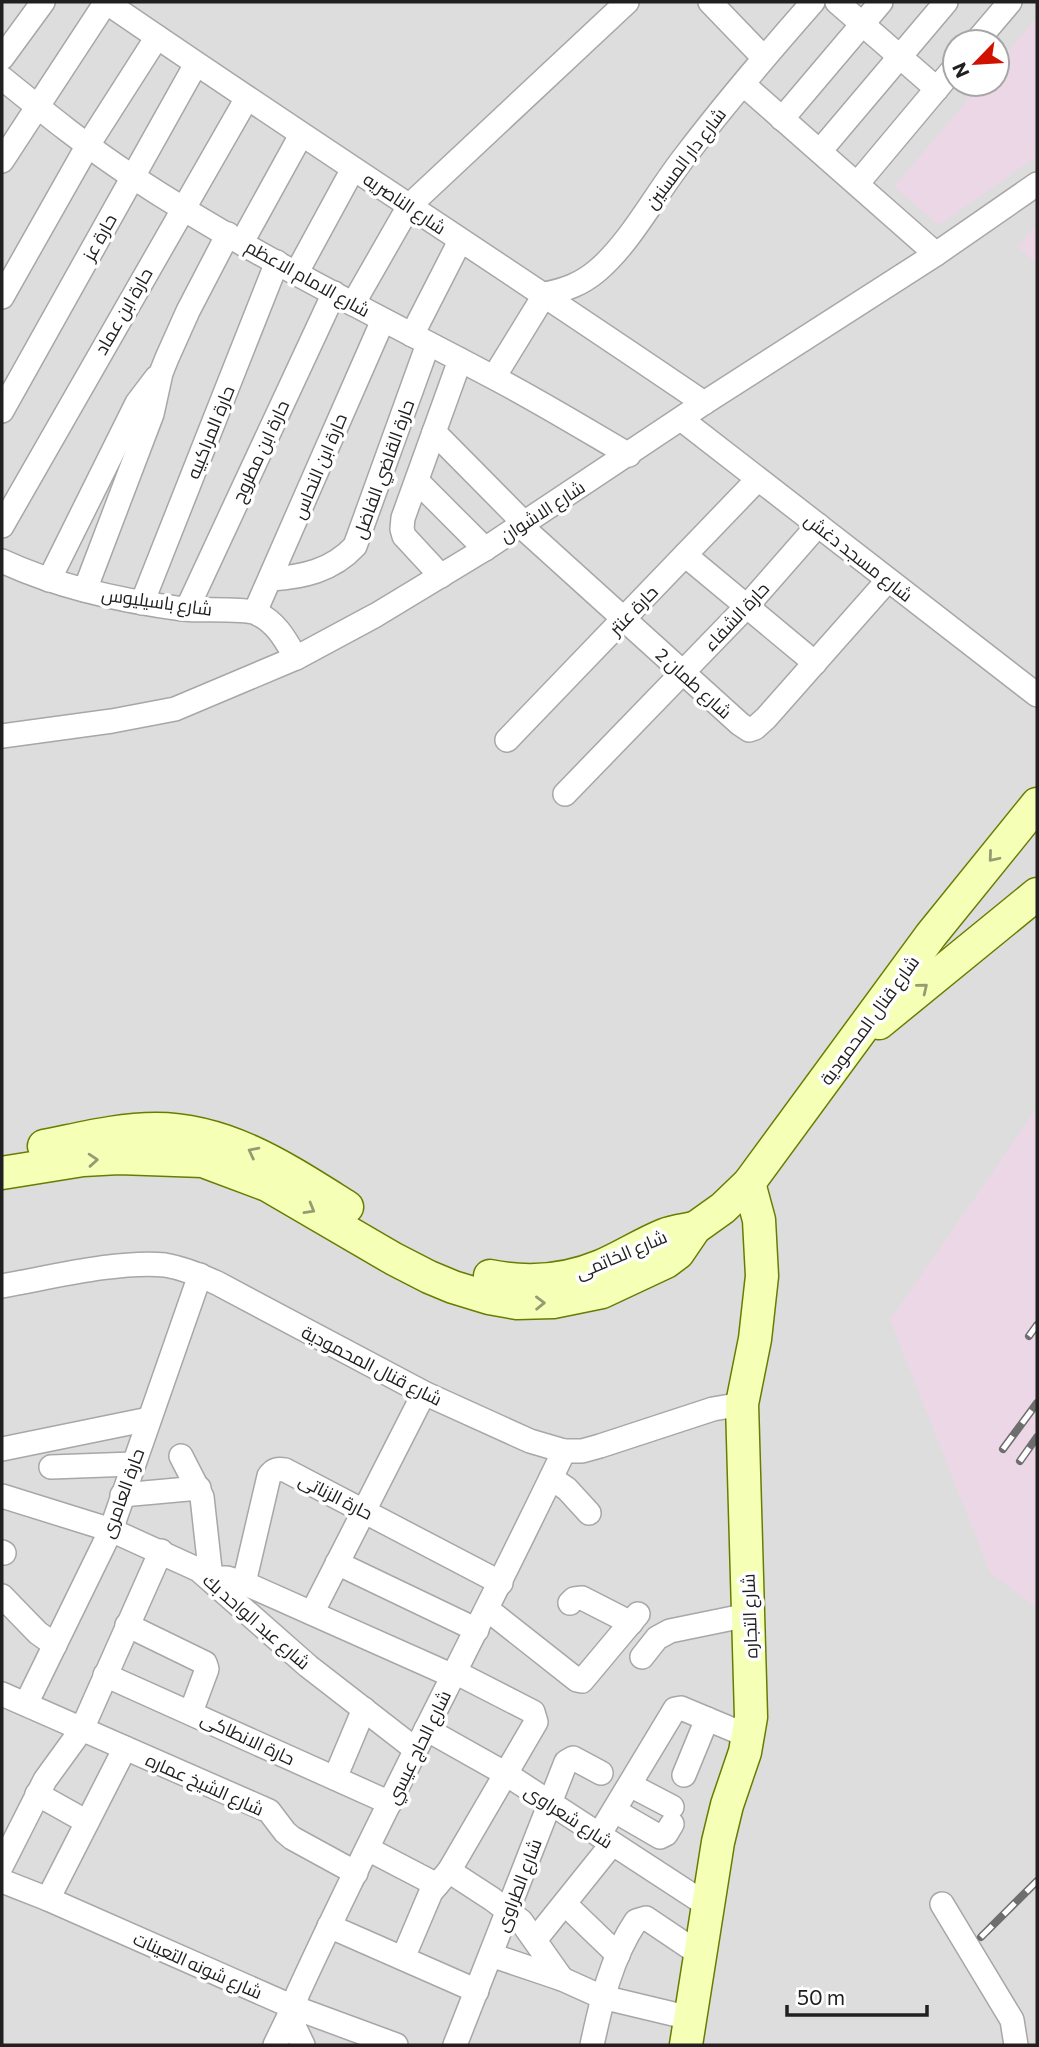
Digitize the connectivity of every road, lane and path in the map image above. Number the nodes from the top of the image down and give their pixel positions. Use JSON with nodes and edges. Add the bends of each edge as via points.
{"nodes":[{"id":1,"x":43,"y":2,"type":"edge"},
{"id":2,"x":106,"y":2,"type":"edge"},
{"id":3,"x":627,"y":2,"type":"edge"},
{"id":4,"x":710,"y":2,"type":"edge"},
{"id":5,"x":813,"y":2,"type":"edge"},
{"id":6,"x":836,"y":2,"type":"edge"},
{"id":7,"x":881,"y":2,"type":"edge"},
{"id":8,"x":946,"y":2,"type":"edge"},
{"id":9,"x":1010,"y":2,"type":"edge"},
{"id":10,"x":862,"y":24,"type":"junction"},
{"id":11,"x":988,"y":28,"type":"edge"},
{"id":12,"x":157,"y":37,"type":"junction"},
{"id":13,"x":900,"y":57,"type":"junction"},
{"id":14,"x":2,"y":58,"type":"edge"},
{"id":15,"x":764,"y":58,"type":"junction"},
{"id":16,"x":197,"y":64,"type":"junction"},
{"id":17,"x":2,"y":78,"type":"edge"},
{"id":18,"x":743,"y":84,"type":"junction"},
{"id":19,"x":941,"y":84,"type":"edge"},
{"id":20,"x":937,"y":89,"type":"junction"},
{"id":21,"x":247,"y":98,"type":"junction"},
{"id":22,"x":38,"y":107,"type":"junction"},
{"id":23,"x":782,"y":119,"type":"junction"},
{"id":24,"x":301,"y":135,"type":"junction"},
{"id":25,"x":88,"y":145,"type":"junction"},
{"id":26,"x":820,"y":151,"type":"junction"},
{"id":27,"x":2,"y":161,"type":"edge"},
{"id":28,"x":354,"y":169,"type":"junction"},
{"id":29,"x":132,"y":176,"type":"junction"},
{"id":30,"x":857,"y":184,"type":"junction"},
{"id":31,"x":1037,"y":184,"type":"edge"},
{"id":32,"x":409,"y":206,"type":"junction"},
{"id":33,"x":182,"y":208,"type":"junction"},
{"id":34,"x":235,"y":238,"type":"junction"},
{"id":35,"x":460,"y":241,"type":"junction"},
{"id":36,"x":936,"y":254,"type":"junction"},
{"id":37,"x":287,"y":267,"type":"junction"},
{"id":38,"x":545,"y":294,"type":"junction"},
{"id":39,"x":2,"y":297,"type":"edge"},
{"id":40,"x":344,"y":299,"type":"junction"},
{"id":41,"x":383,"y":320,"type":"junction"},
{"id":42,"x":420,"y":339,"type":"junction"},
{"id":43,"x":460,"y":360,"type":"junction"},
{"id":44,"x":161,"y":373,"type":"junction"},
{"id":45,"x":494,"y":377,"type":"junction"},
{"id":46,"x":704,"y":403,"type":"junction"},
{"id":47,"x":2,"y":411,"type":"edge"},
{"id":48,"x":681,"y":419,"type":"junction"},
{"id":49,"x":434,"y":432,"type":"junction"},
{"id":50,"x":629,"y":455,"type":"junction"},
{"id":51,"x":758,"y":479,"type":"junction"},
{"id":52,"x":416,"y":481,"type":"junction"},
{"id":53,"x":522,"y":524,"type":"junction"},
{"id":54,"x":818,"y":525,"type":"junction"},
{"id":55,"x":2,"y":526,"type":"edge"},
{"id":56,"x":485,"y":549,"type":"junction"},
{"id":57,"x":685,"y":555,"type":"junction"},
{"id":58,"x":2,"y":561,"type":"edge"},
{"id":59,"x":441,"y":576,"type":"junction"},
{"id":60,"x":271,"y":579,"type":"junction"},
{"id":61,"x":49,"y":580,"type":"junction"},
{"id":62,"x":888,"y":580,"type":"junction"},
{"id":63,"x":85,"y":590,"type":"junction"},
{"id":64,"x":142,"y":603,"type":"junction"},
{"id":65,"x":747,"y":606,"type":"junction"},
{"id":66,"x":187,"y":609,"type":"junction"},
{"id":67,"x":255,"y":612,"type":"junction"},
{"id":68,"x":623,"y":619,"type":"junction"},
{"id":69,"x":296,"y":658,"type":"junction"},
{"id":70,"x":815,"y":663,"type":"junction"},
{"id":71,"x":683,"y":673,"type":"junction"},
{"id":72,"x":1037,"y":695,"type":"edge"},
{"id":73,"x":2,"y":736,"type":"edge"},
{"id":74,"x":507,"y":740,"type":"dead end"},
{"id":75,"x":565,"y":794,"type":"dead end"},
{"id":76,"x":1037,"y":804,"type":"edge"},
{"id":77,"x":1037,"y":894,"type":"edge"},
{"id":78,"x":851,"y":1046,"type":"junction"},
{"id":79,"x":2,"y":1153,"type":"edge"},
{"id":80,"x":2,"y":1173,"type":"edge"},
{"id":81,"x":749,"y":1183,"type":"junction"},
{"id":82,"x":695,"y":1228,"type":"junction"},
{"id":83,"x":200,"y":1275,"type":"junction"},
{"id":84,"x":2,"y":1286,"type":"edge"},
{"id":85,"x":424,"y":1393,"type":"junction"},
{"id":86,"x":742,"y":1404,"type":"junction"},
{"id":87,"x":149,"y":1419,"type":"junction"},
{"id":88,"x":2,"y":1449,"type":"edge"},
{"id":89,"x":564,"y":1451,"type":"junction"},
{"id":90,"x":181,"y":1456,"type":"dead end"},
{"id":91,"x":133,"y":1464,"type":"junction"},
{"id":92,"x":51,"y":1467,"type":"dead end"},
{"id":93,"x":551,"y":1478,"type":"junction"},
{"id":94,"x":198,"y":1488,"type":"junction"},
{"id":95,"x":122,"y":1495,"type":"junction"},
{"id":96,"x":2,"y":1496,"type":"edge"},
{"id":97,"x":364,"y":1511,"type":"junction"},
{"id":98,"x":589,"y":1513,"type":"dead end"},
{"id":99,"x":111,"y":1530,"type":"junction"},
{"id":100,"x":160,"y":1551,"type":"junction"},
{"id":101,"x":337,"y":1563,"type":"junction"},
{"id":102,"x":211,"y":1578,"type":"junction"},
{"id":103,"x":244,"y":1583,"type":"junction"},
{"id":104,"x":501,"y":1583,"type":"junction"},
{"id":105,"x":2,"y":1596,"type":"edge"},
{"id":106,"x":570,"y":1603,"type":"dead end"},
{"id":107,"x":312,"y":1613,"type":"junction"},
{"id":108,"x":748,"y":1615,"type":"junction"},
{"id":109,"x":482,"y":1620,"type":"junction"},
{"id":110,"x":127,"y":1625,"type":"junction"},
{"id":111,"x":55,"y":1645,"type":"junction"},
{"id":112,"x":642,"y":1657,"type":"dead end"},
{"id":113,"x":454,"y":1674,"type":"junction"},
{"id":114,"x":105,"y":1675,"type":"junction"},
{"id":115,"x":2,"y":1694,"type":"edge"},
{"id":116,"x":26,"y":1704,"type":"junction"},
{"id":117,"x":364,"y":1709,"type":"junction"},
{"id":118,"x":191,"y":1712,"type":"junction"},
{"id":119,"x":707,"y":1719,"type":"junction"},
{"id":120,"x":82,"y":1729,"type":"junction"},
{"id":121,"x":426,"y":1729,"type":"junction"},
{"id":122,"x":748,"y":1737,"type":"junction"},
{"id":123,"x":125,"y":1748,"type":"junction"},
{"id":124,"x":415,"y":1749,"type":"junction"},
{"id":125,"x":601,"y":1773,"type":"dead end"},
{"id":126,"x":506,"y":1774,"type":"junction"},
{"id":127,"x":684,"y":1775,"type":"dead end"},
{"id":128,"x":335,"y":1778,"type":"junction"},
{"id":129,"x":630,"y":1785,"type":"junction"},
{"id":130,"x":37,"y":1794,"type":"junction"},
{"id":131,"x":390,"y":1803,"type":"junction"},
{"id":132,"x":550,"y":1803,"type":"junction"},
{"id":133,"x":615,"y":1811,"type":"junction"},
{"id":134,"x":87,"y":1822,"type":"junction"},
{"id":135,"x":606,"y":1839,"type":"junction"},
{"id":136,"x":368,"y":1849,"type":"junction"},
{"id":137,"x":2,"y":1865,"type":"edge"},
{"id":138,"x":356,"y":1873,"type":"junction"},
{"id":139,"x":443,"y":1878,"type":"junction"},
{"id":140,"x":2,"y":1881,"type":"edge"},
{"id":141,"x":48,"y":1899,"type":"junction"},
{"id":142,"x":565,"y":1904,"type":"junction"},
{"id":143,"x":942,"y":1904,"type":"dead end"},
{"id":144,"x":710,"y":1907,"type":"junction"},
{"id":145,"x":509,"y":1911,"type":"junction"},
{"id":146,"x":329,"y":1926,"type":"junction"},
{"id":147,"x":535,"y":1940,"type":"junction"},
{"id":148,"x":491,"y":1955,"type":"junction"},
{"id":149,"x":618,"y":1955,"type":"junction"},
{"id":150,"x":701,"y":1955,"type":"junction"},
{"id":151,"x":402,"y":1958,"type":"junction"},
{"id":152,"x":562,"y":1979,"type":"junction"},
{"id":153,"x":477,"y":1991,"type":"junction"},
{"id":154,"x":602,"y":1997,"type":"junction"},
{"id":155,"x":291,"y":2011,"type":"junction"},
{"id":156,"x":688,"y":2032,"type":"edge"},
{"id":157,"x":275,"y":2045,"type":"edge"},
{"id":158,"x":303,"y":2045,"type":"edge"},
{"id":159,"x":396,"y":2045,"type":"edge"},
{"id":160,"x":455,"y":2045,"type":"edge"},
{"id":161,"x":592,"y":2045,"type":"edge"},
{"id":162,"x":1016,"y":2045,"type":"edge"}],
"edges":[{"from":1,"to":14,"type":"street"},
{"from":2,"to":12,"type":"street","name":"شارع الناصريه"},
{"from":2,"to":22,"type":"street"},
{"from":3,"to":32,"type":"street"},
{"from":4,"to":15,"type":"street"},
{"from":5,"to":15,"type":"street","name":"شارع دار المسنين"},
{"from":6,"to":10,"type":"street"},
{"from":7,"to":10,"type":"street"},
{"from":8,"to":13,"type":"street"},
{"from":9,"to":11,"type":"street"},
{"from":10,"to":13,"type":"street"},
{"from":10,"to":23,"type":"street"},
{"from":12,"to":16,"type":"street","name":"شارع الناصريه"},
{"from":12,"to":25,"type":"street"},
{"from":13,"to":20,"type":"street"},
{"from":13,"to":26,"type":"street"},
{"from":15,"to":18,"type":"street","name":"شارع دار المسنين"},
{"from":16,"to":21,"type":"street","name":"شارع الناصريه"},
{"from":16,"to":29,"type":"street","name":"حارة عز"},
{"from":17,"to":22,"type":"street","name":"شارع الامام الاعظم"},
{"from":18,"to":23,"type":"street"},
{"from":18,"to":38,"type":"street","name":"شارع دار المسنين","via":[[612,256],[583,282]]},
{"from":19,"to":20,"type":"street"},
{"from":20,"to":30,"type":"street"},
{"from":21,"to":24,"type":"street","name":"شارع الناصريه"},
{"from":21,"to":33,"type":"street","name":"حارة ابن عماد"},
{"from":22,"to":25,"type":"street","name":"شارع الامام الاعظم"},
{"from":22,"to":27,"type":"street"},
{"from":23,"to":26,"type":"street"},
{"from":24,"to":28,"type":"street","name":"شارع الناصريه"},
{"from":24,"to":34,"type":"street"},
{"from":25,"to":29,"type":"street","name":"شارع الامام الاعظم"},
{"from":25,"to":39,"type":"street"},
{"from":26,"to":30,"type":"street"},
{"from":28,"to":32,"type":"street","name":"شارع الناصريه"},
{"from":28,"to":37,"type":"street","name":"حارة المراكبيه"},
{"from":29,"to":33,"type":"street","name":"شارع الامام الاعظم"},
{"from":29,"to":47,"type":"street","name":"حارة عز"},
{"from":30,"to":36,"type":"street"},
{"from":31,"to":36,"type":"street","name":"شارع الاشوان"},
{"from":32,"to":35,"type":"street","name":"شارع الناصريه"},
{"from":32,"to":40,"type":"street"},
{"from":33,"to":34,"type":"street","name":"شارع الامام الاعظم"},
{"from":33,"to":55,"type":"street","name":"حارة ابن عماد"},
{"from":34,"to":37,"type":"street","name":"شارع الامام الاعظم"},
{"from":34,"to":44,"type":"street","via":[[188,311]]},
{"from":35,"to":38,"type":"street","name":"شارع الناصريه"},
{"from":35,"to":42,"type":"street","name":"حارة القاضي الفاضل"},
{"from":36,"to":46,"type":"street","name":"شارع الاشوان"},
{"from":37,"to":40,"type":"street","name":"شارع الامام الاعظم"},
{"from":37,"to":64,"type":"street","name":"حارة المراكبيه"},
{"from":38,"to":45,"type":"street"},
{"from":38,"to":46,"type":"street","name":"شارع الناصريه"},
{"from":40,"to":41,"type":"street","name":"شارع الامام الاعظم"},
{"from":40,"to":66,"type":"street","name":"حارة ابن مطروح"},
{"from":41,"to":42,"type":"street","name":"شارع الامام الاعظم"},
{"from":41,"to":60,"type":"street","name":"حارة ابن النحاس"},
{"from":42,"to":43,"type":"street","name":"شارع الامام الاعظم"},
{"from":42,"to":60,"type":"street","name":"حارة القاضي الفاضل","via":[[355,546],[345,556],[299,578]]},
{"from":43,"to":45,"type":"street","name":"شارع الامام الاعظم"},
{"from":43,"to":49,"type":"street"},
{"from":44,"to":61,"type":"street","via":[[137,403]]},
{"from":44,"to":63,"type":"street","via":[[152,414]]},
{"from":45,"to":50,"type":"street","name":"شارع الامام الاعظم"},
{"from":46,"to":48,"type":"street","name":"شارع الاشوان"},
{"from":48,"to":50,"type":"street","name":"شارع الاشوان"},
{"from":48,"to":51,"type":"street","name":"شارع مسجد دغش"},
{"from":49,"to":52,"type":"street"},
{"from":49,"to":53,"type":"street","name":"شارع طمان 2"},
{"from":50,"to":53,"type":"street","name":"شارع الاشوان"},
{"from":51,"to":54,"type":"street","name":"شارع مسجد دغش"},
{"from":51,"to":57,"type":"street","name":"حارة عنتر"},
{"from":52,"to":56,"type":"street"},
{"from":52,"to":59,"type":"street","via":[[402,529]]},
{"from":53,"to":56,"type":"street","name":"شارع الاشوان"},
{"from":53,"to":68,"type":"street","name":"شارع طمان 2"},
{"from":54,"to":62,"type":"street","name":"شارع مسجد دغش"},
{"from":54,"to":65,"type":"street","name":"حارة الشفاء"},
{"from":56,"to":59,"type":"street","name":"شارع الاشوان"},
{"from":57,"to":65,"type":"street"},
{"from":57,"to":68,"type":"street","name":"حارة عنتر"},
{"from":58,"to":61,"type":"street","name":"شارع باسيليوس"},
{"from":59,"to":69,"type":"street","name":"شارع الاشوان"},
{"from":60,"to":67,"type":"street","name":"حارة ابن النحاس"},
{"from":61,"to":63,"type":"street","name":"شارع باسيليوس"},
{"from":62,"to":70,"type":"street","name":"شارع طمان 2"},
{"from":62,"to":72,"type":"street","name":"شارع مسجد دغش"},
{"from":63,"to":64,"type":"street","name":"شارع باسيليوس"},
{"from":64,"to":66,"type":"street","name":"شارع باسيليوس"},
{"from":65,"to":70,"type":"street"},
{"from":65,"to":71,"type":"street","name":"حارة الشفاء"},
{"from":66,"to":67,"type":"street","name":"شارع باسيليوس"},
{"from":67,"to":69,"type":"street","via":[[277,628]]},
{"from":68,"to":71,"type":"street","name":"شارع طمان 2"},
{"from":68,"to":74,"type":"street","name":"حارة عنتر"},
{"from":69,"to":73,"type":"street","name":"شارع الاشوان","via":[[175,709]]},
{"from":70,"to":71,"type":"street","name":"شارع طمان 2","via":[[766,719],[749,730]]},
{"from":71,"to":75,"type":"street","name":"حارة الشفاء"},
{"from":76,"to":78,"type":"main road","name":"شارع قنال المحمودية","one_way":true,"via":[[931,935]]},
{"from":78,"to":77,"type":"main road","one_way":true},
{"from":78,"to":81,"type":"main road","name":"شارع قنال المحمودية"},
{"from":82,"to":79,"type":"main road","name":"شارع الخاتمى","one_way":true,"via":[[666,1233],[578,1274],[519,1281],[457,1268],[389,1235],[245,1147],[189,1132],[156,1129]]},
{"from":80,"to":82,"type":"main road","name":"شارع الخاتمى","one_way":true,"via":[[83,1160],[203,1161],[267,1185],[429,1277],[517,1303],[553,1302],[602,1292],[666,1262],[687,1243]]},
{"from":81,"to":82,"type":"main road","name":"شارع قنال المحمودية"},
{"from":81,"to":86,"type":"main road","name":"شارع التجاره","via":[[759,1220],[762,1276]]},
{"from":83,"to":84,"type":"street","name":"شارع قنال المحمودية","via":[[146,1265]]},
{"from":83,"to":85,"type":"street","name":"شارع قنال المحمودية"},
{"from":83,"to":87,"type":"street","name":"حارة العامرى"},
{"from":85,"to":89,"type":"street","name":"شارع قنال المحمودية","via":[[530,1441]]},
{"from":85,"to":97,"type":"street"},
{"from":86,"to":89,"type":"street","name":"شارع قنال المحمودية","via":[[582,1451]]},
{"from":86,"to":108,"type":"main road","name":"شارع التجاره"},
{"from":87,"to":88,"type":"street"},
{"from":87,"to":91,"type":"street","name":"حارة العامرى"},
{"from":89,"to":93,"type":"street","name":"شارع الحاج عيسي"},
{"from":90,"to":94,"type":"street"},
{"from":91,"to":92,"type":"street"},
{"from":91,"to":95,"type":"street","name":"حارة العامرى"},
{"from":93,"to":98,"type":"street"},
{"from":93,"to":104,"type":"street","name":"شارع الحاج عيسي"},
{"from":94,"to":95,"type":"street"},
{"from":94,"to":102,"type":"street"},
{"from":95,"to":99,"type":"street","name":"حارة العامرى"},
{"from":96,"to":99,"type":"street","name":"شارع عبد الواحد بك"},
{"from":97,"to":101,"type":"street"},
{"from":97,"to":103,"type":"street","name":"حارة الزناتى","via":[[285,1470],[273,1471]]},
{"from":97,"to":104,"type":"street","name":"حارة الزناتى"},
{"from":99,"to":100,"type":"street","name":"شارع عبد الواحد بك"},
{"from":99,"to":111,"type":"street","name":"حارة العامرى"},
{"from":100,"to":102,"type":"street","name":"شارع عبد الواحد بك"},
{"from":100,"to":110,"type":"street"},
{"from":101,"to":107,"type":"street"},
{"from":101,"to":109,"type":"street"},
{"from":102,"to":103,"type":"street"},
{"from":102,"to":117,"type":"street","name":"شارع عبد الواحد بك","via":[[304,1674]]},
{"from":103,"to":107,"type":"street"},
{"from":104,"to":109,"type":"street","name":"شارع الحاج عيسي"},
{"from":105,"to":111,"type":"street"},
{"from":106,"to":109,"type":"street","via":[[582,1598],[635,1618],[582,1681]]},
{"from":107,"to":113,"type":"street"},
{"from":108,"to":112,"type":"street","via":[[670,1631],[657,1638]]},
{"from":108,"to":122,"type":"main road","name":"شارع التجاره","via":[[752,1690]]},
{"from":109,"to":113,"type":"street","name":"شارع الحاج عيسي"},
{"from":110,"to":114,"type":"street"},
{"from":110,"to":118,"type":"street","via":[[205,1663],[207,1669]]},
{"from":111,"to":116,"type":"street","name":"حارة العامرى"},
{"from":113,"to":121,"type":"street","name":"شارع الحاج عيسي"},
{"from":113,"to":126,"type":"street","via":[[536,1717]]},
{"from":114,"to":118,"type":"street","name":"حارة الانطاكى"},
{"from":114,"to":120,"type":"street"},
{"from":115,"to":116,"type":"street","name":"شارع الشيخ عماره"},
{"from":116,"to":120,"type":"street","name":"شارع الشيخ عماره"},
{"from":117,"to":124,"type":"street","name":"شارع عبد الواحد بك"},
{"from":117,"to":128,"type":"street"},
{"from":118,"to":128,"type":"street","name":"حارة الانطاكى"},
{"from":119,"to":122,"type":"street"},
{"from":119,"to":127,"type":"street"},
{"from":119,"to":129,"type":"street","via":[[675,1709]]},
{"from":120,"to":123,"type":"street","name":"شارع الشيخ عماره"},
{"from":120,"to":130,"type":"street"},
{"from":121,"to":124,"type":"street","name":"شارع الحاج عيسي"},
{"from":121,"to":126,"type":"street","name":"شارع شعراوى"},
{"from":122,"to":144,"type":"main road","name":"شارع التجاره","via":[[722,1823]]},
{"from":123,"to":134,"type":"street"},
{"from":123,"to":138,"type":"street","name":"شارع الشيخ عماره","via":[[269,1811],[292,1838]]},
{"from":124,"to":131,"type":"street","name":"شارع الحاج عيسي"},
{"from":125,"to":132,"type":"street","name":"شارع الطراوى","via":[[569,1759]]},
{"from":126,"to":132,"type":"street","name":"شارع شعراوى"},
{"from":126,"to":139,"type":"street"},
{"from":128,"to":131,"type":"street","name":"حارة الانطاكى"},
{"from":129,"to":133,"type":"street"},
{"from":129,"to":133,"type":"street","via":[[672,1816],[666,1834],[660,1837]]},
{"from":130,"to":134,"type":"street"},
{"from":130,"to":137,"type":"street"},
{"from":131,"to":136,"type":"street","name":"شارع الحاج عيسي"},
{"from":132,"to":135,"type":"street","name":"شارع شعراوى"},
{"from":132,"to":145,"type":"street","name":"شارع الطراوى"},
{"from":133,"to":135,"type":"street"},
{"from":134,"to":141,"type":"street"},
{"from":135,"to":142,"type":"street"},
{"from":135,"to":144,"type":"street","name":"شارع شعراوى"},
{"from":136,"to":138,"type":"street","name":"شارع الحاج عيسي"},
{"from":136,"to":139,"type":"street"},
{"from":138,"to":146,"type":"street","name":"شارع الحاج عيسي"},
{"from":139,"to":145,"type":"street"},
{"from":139,"to":151,"type":"street"},
{"from":140,"to":141,"type":"street","name":"شارع شونه التعينات"},
{"from":141,"to":155,"type":"street","name":"شارع شونه التعينات"},
{"from":142,"to":147,"type":"street"},
{"from":142,"to":149,"type":"street"},
{"from":143,"to":162,"type":"street","via":[[1012,2020]]},
{"from":144,"to":150,"type":"main road","name":"شارع التجاره"},
{"from":145,"to":147,"type":"street"},
{"from":145,"to":148,"type":"street","name":"شارع الطراوى"},
{"from":146,"to":151,"type":"street"},
{"from":146,"to":155,"type":"street","name":"شارع الحاج عيسي"},
{"from":147,"to":152,"type":"street"},
{"from":148,"to":152,"type":"street"},
{"from":148,"to":153,"type":"street","name":"شارع الطراوى"},
{"from":149,"to":150,"type":"street","via":[[636,1921],[646,1918]]},
{"from":149,"to":154,"type":"street"},
{"from":150,"to":156,"type":"main road","name":"شارع التجاره"},
{"from":151,"to":153,"type":"street"},
{"from":152,"to":154,"type":"street"},
{"from":153,"to":160,"type":"street","name":"شارع الطراوى"},
{"from":154,"to":156,"type":"street"},
{"from":154,"to":161,"type":"street"},
{"from":155,"to":157,"type":"street","name":"شارع الحاج عيسي"},
{"from":155,"to":158,"type":"street"},
{"from":155,"to":159,"type":"street","name":"شارع شونه التعينات"}]}
